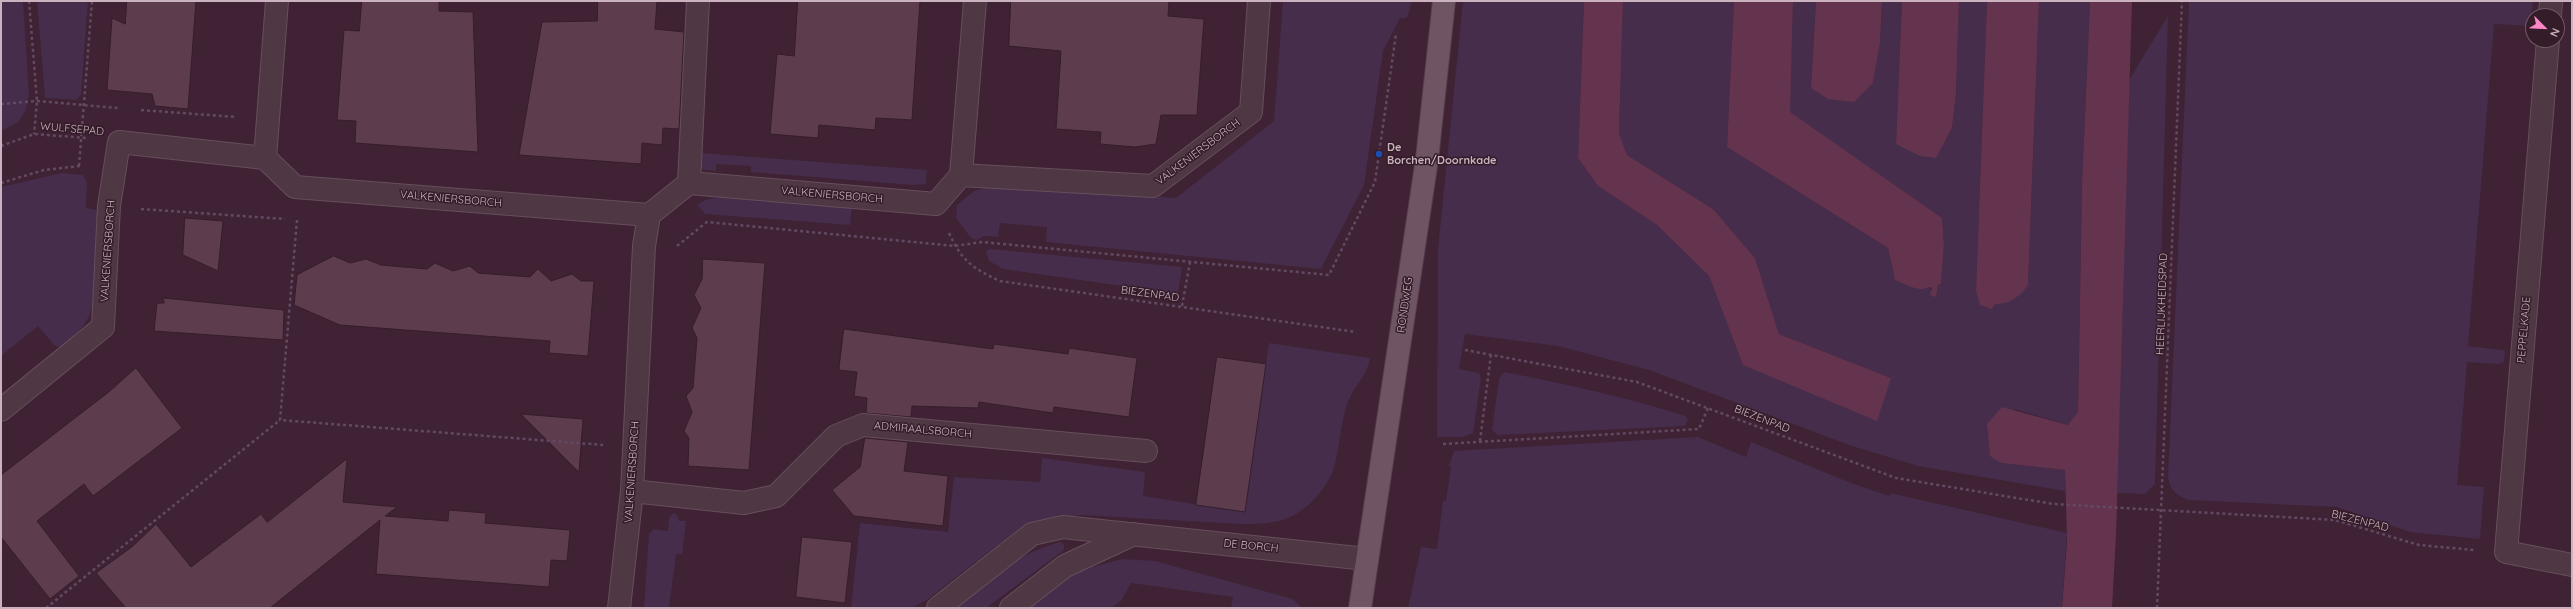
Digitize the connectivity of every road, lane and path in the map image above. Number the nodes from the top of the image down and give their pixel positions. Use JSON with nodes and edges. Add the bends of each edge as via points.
{"nodes":[{"id":1,"x":29,"y":1,"type":"edge"},
{"id":2,"x":92,"y":1,"type":"edge"},
{"id":3,"x":277,"y":1,"type":"edge"},
{"id":4,"x":698,"y":1,"type":"edge"},
{"id":5,"x":975,"y":1,"type":"edge"},
{"id":6,"x":1259,"y":1,"type":"edge"},
{"id":7,"x":1444,"y":1,"type":"edge"},
{"id":8,"x":2182,"y":1,"type":"edge"},
{"id":9,"x":1396,"y":34,"type":"dead end"},
{"id":10,"x":2547,"y":48,"type":"edge"},
{"id":11,"x":34,"y":134,"type":"junction"},
{"id":12,"x":80,"y":137,"type":"junction"},
{"id":13,"x":120,"y":142,"type":"junction"},
{"id":14,"x":1,"y":146,"type":"edge"},
{"id":15,"x":265,"y":158,"type":"junction"},
{"id":16,"x":79,"y":166,"type":"junction"},
{"id":17,"x":116,"y":173,"type":"junction"},
{"id":18,"x":961,"y":175,"type":"junction"},
{"id":19,"x":1,"y":183,"type":"edge"},
{"id":20,"x":689,"y":183,"type":"junction"},
{"id":21,"x":649,"y":215,"type":"junction"},
{"id":22,"x":297,"y":220,"type":"dead end"},
{"id":23,"x":1190,"y":262,"type":"junction"},
{"id":24,"x":1182,"y":306,"type":"junction"},
{"id":25,"x":1356,"y":332,"type":"dead end"},
{"id":26,"x":1465,"y":350,"type":"dead end"},
{"id":27,"x":1491,"y":354,"type":"junction"},
{"id":28,"x":1708,"y":408,"type":"junction"},
{"id":29,"x":1,"y":410,"type":"edge"},
{"id":30,"x":280,"y":420,"type":"junction"},
{"id":31,"x":1480,"y":441,"type":"junction"},
{"id":32,"x":1443,"y":444,"type":"dead end"},
{"id":33,"x":634,"y":447,"type":"junction"},
{"id":34,"x":1146,"y":451,"type":"dead end"},
{"id":35,"x":632,"y":491,"type":"junction"},
{"id":36,"x":2162,"y":511,"type":"junction"},
{"id":37,"x":1134,"y":534,"type":"junction"},
{"id":38,"x":2506,"y":552,"type":"junction"},
{"id":39,"x":1367,"y":559,"type":"junction"},
{"id":40,"x":2572,"y":565,"type":"edge"},
{"id":41,"x":46,"y":608,"type":"edge"},
{"id":42,"x":619,"y":608,"type":"edge"},
{"id":43,"x":938,"y":608,"type":"edge"},
{"id":44,"x":1011,"y":608,"type":"edge"},
{"id":45,"x":1360,"y":608,"type":"edge"},
{"id":46,"x":2157,"y":608,"type":"edge"}],
"edges":[{"from":1,"to":11,"type":"path","via":[[37,101]]},
{"from":2,"to":12,"type":"path"},
{"from":3,"to":15,"type":"street"},
{"from":4,"to":20,"type":"street"},
{"from":5,"to":18,"type":"street"},
{"from":6,"to":18,"type":"street","name":"VALKENIERSBORCH","via":[[1251,112],[1153,186]]},
{"from":7,"to":39,"type":"main road","name":"RONDWEG","via":[[1427,159]]},
{"from":8,"to":36,"type":"path","name":"HEERLIJKHEIDSPAD"},
{"from":9,"to":23,"type":"path","via":[[1375,182],[1329,275]]},
{"from":10,"to":38,"type":"street","name":"PEPPELKADE"},
{"from":11,"to":12,"type":"path","name":"WULFSEPAD"},
{"from":11,"to":14,"type":"path","name":"WULFSEPAD"},
{"from":12,"to":13,"type":"path","name":"WULFSEPAD"},
{"from":12,"to":16,"type":"path"},
{"from":13,"to":15,"type":"street"},
{"from":13,"to":17,"type":"street","name":"VALKENIERSBORCH"},
{"from":15,"to":21,"type":"street","name":"VALKENIERSBORCH","via":[[295,187]]},
{"from":16,"to":17,"type":"path"},
{"from":16,"to":19,"type":"path","via":[[44,170]]},
{"from":17,"to":29,"type":"street","name":"VALKENIERSBORCH","via":[[110,206],[103,327]]},
{"from":18,"to":20,"type":"street","name":"VALKENIERSBORCH","via":[[936,204]]},
{"from":20,"to":21,"type":"street"},
{"from":21,"to":33,"type":"street","name":"VALKENIERSBORCH","via":[[644,246]]},
{"from":22,"to":30,"type":"path"},
{"from":23,"to":24,"type":"path"},
{"from":23,"to":24,"type":"path","name":"BIEZENPAD","via":[[982,242],[955,246],[972,268],[1000,281]]},
{"from":24,"to":25,"type":"path","name":"BIEZENPAD"},
{"from":26,"to":27,"type":"path","name":"BIEZENPAD"},
{"from":27,"to":28,"type":"path","name":"BIEZENPAD","via":[[1637,382]]},
{"from":27,"to":31,"type":"path"},
{"from":28,"to":31,"type":"path","via":[[1699,429]]},
{"from":28,"to":36,"type":"path","name":"BIEZENPAD","via":[[1896,478],[2053,504]]},
{"from":30,"to":33,"type":"path"},
{"from":30,"to":41,"type":"path"},
{"from":31,"to":32,"type":"path"},
{"from":33,"to":35,"type":"street","name":"VALKENIERSBORCH"},
{"from":34,"to":35,"type":"street","name":"ADMIRAALSBORCH","via":[[863,425],[836,436],[776,496],[744,503]]},
{"from":35,"to":42,"type":"street","name":"VALKENIERSBORCH"},
{"from":36,"to":38,"type":"path","name":"BIEZENPAD","via":[[2336,520],[2419,546]]},
{"from":36,"to":46,"type":"path","name":"HEERLIJKHEIDSPAD"},
{"from":37,"to":39,"type":"street","name":"DE BORCH"},
{"from":37,"to":43,"type":"street","name":"DE BORCH","via":[[1063,527],[1032,534]]},
{"from":37,"to":44,"type":"street","via":[[1065,566]]},
{"from":38,"to":40,"type":"street"},
{"from":39,"to":45,"type":"main road","name":"RONDWEG"}]}
